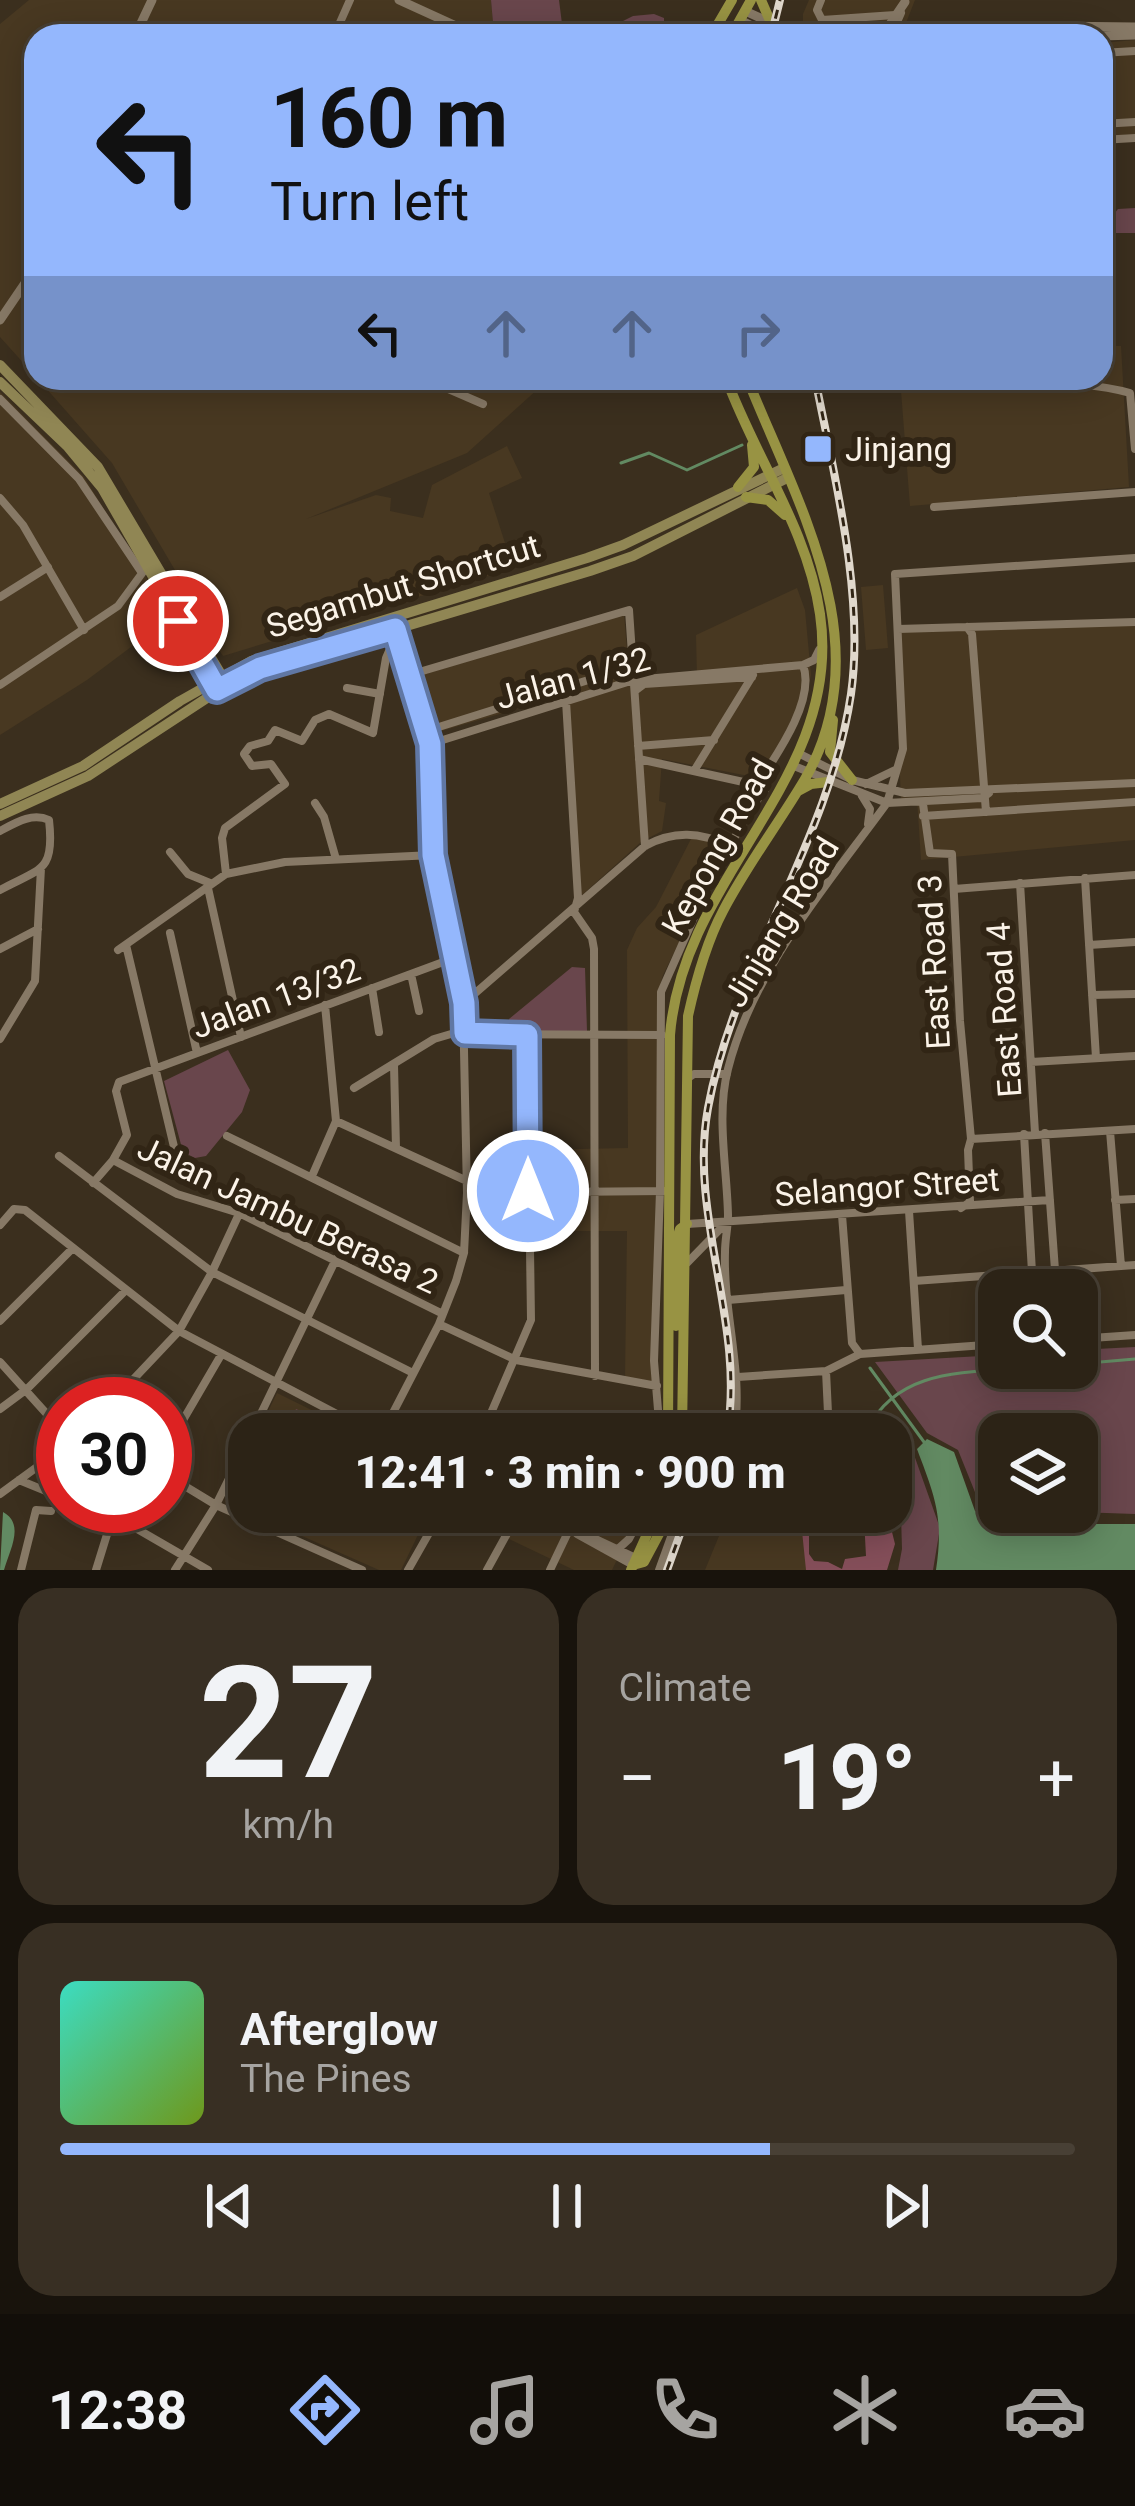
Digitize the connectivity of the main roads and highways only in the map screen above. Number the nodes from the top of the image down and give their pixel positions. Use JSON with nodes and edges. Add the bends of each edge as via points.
{"nodes":[{"id":1,"x":0,"y":365,"type":"edge"},
{"id":2,"x":0,"y":382,"type":"edge"},
{"id":3,"x":24,"y":390,"type":"edge"},
{"id":4,"x":24,"y":390,"type":"edge"},
{"id":5,"x":735,"y":390,"type":"edge"},
{"id":6,"x":751,"y":390,"type":"edge"},
{"id":7,"x":748,"y":424,"type":"junction"},
{"id":8,"x":784,"y":474,"type":"junction"},
{"id":9,"x":771,"y":479,"type":"junction"},
{"id":10,"x":742,"y":492,"type":"junction"},
{"id":11,"x":791,"y":522,"type":"junction"},
{"id":12,"x":148,"y":569,"type":"junction"},
{"id":13,"x":395,"y":629,"type":"junction"},
{"id":14,"x":349,"y":630,"type":"junction"},
{"id":15,"x":206,"y":659,"type":"junction"},
{"id":16,"x":251,"y":661,"type":"junction"},
{"id":17,"x":220,"y":683,"type":"junction"},
{"id":18,"x":180,"y":701,"type":"junction"},
{"id":19,"x":832,"y":707,"type":"junction"},
{"id":20,"x":829,"y":782,"type":"road end"},
{"id":21,"x":858,"y":782,"type":"road end"},
{"id":22,"x":796,"y":792,"type":"junction"},
{"id":23,"x":0,"y":804,"type":"edge"},
{"id":24,"x":0,"y":816,"type":"edge"},
{"id":25,"x":687,"y":1224,"type":"junction"},
{"id":26,"x":663,"y":1387,"type":"junction"},
{"id":27,"x":664,"y":1413,"type":"edge"},
{"id":28,"x":685,"y":1413,"type":"edge"},
{"id":29,"x":650,"y":1533,"type":"edge"},
{"id":30,"x":657,"y":1533,"type":"edge"},
{"id":31,"x":638,"y":1566,"type":"edge"}],
"edges":[{"from":1,"to":3,"type":"main road"},
{"from":2,"to":12,"type":"main road","via":[[91,473]]},
{"from":4,"to":12,"type":"main road","via":[[98,467]]},
{"from":5,"to":7,"type":"main road","name":"Kepong Road"},
{"from":6,"to":8,"type":"main road","name":"Kepong Road"},
{"from":7,"to":9,"type":"main road","name":"Kepong Road"},
{"from":7,"to":10,"type":"main road","via":[[755,466]]},
{"from":8,"to":9,"type":"main road","name":"Segambut Shortcut"},
{"from":8,"to":19,"type":"main road","name":"Kepong Road","via":[[819,551],[830,599]]},
{"from":9,"to":10,"type":"main road","name":"Segambut Shortcut"},
{"from":9,"to":11,"type":"main road","name":"Kepong Road"},
{"from":10,"to":11,"type":"main road","via":[[772,502]]},
{"from":10,"to":13,"type":"main road","name":"Segambut Shortcut","via":[[633,556]]},
{"from":10,"to":14,"type":"main road","name":"Segambut Shortcut","via":[[622,545]]},
{"from":11,"to":26,"type":"main road","name":"Kepong Road","via":[[816,592],[823,644],[817,702],[797,760],[702,921],[665,1035]]},
{"from":12,"to":15,"type":"main road"},
{"from":13,"to":14,"type":"main road","via":[[390,623]]},
{"from":13,"to":17,"type":"main road","name":"Segambut Shortcut"},
{"from":14,"to":16,"type":"main road","name":"Segambut Shortcut"},
{"from":15,"to":16,"type":"main road"},
{"from":15,"to":17,"type":"main road"},
{"from":15,"to":18,"type":"main road"},
{"from":16,"to":17,"type":"main road","name":"Segambut Shortcut"},
{"from":17,"to":18,"type":"main road","name":"Segambut Shortcut"},
{"from":17,"to":24,"type":"main road","name":"Segambut Shortcut","via":[[88,776]]},
{"from":18,"to":23,"type":"main road","name":"Segambut Shortcut","via":[[83,766]]},
{"from":19,"to":21,"type":"main road","via":[[830,752]]},
{"from":19,"to":22,"type":"main road","name":"Kepong Road"},
{"from":20,"to":22,"type":"main road"},
{"from":22,"to":25,"type":"main road","name":"Kepong Road","via":[[724,909],[688,1016]]},
{"from":25,"to":26,"type":"main road","via":[[677,1239],[676,1335]]},
{"from":25,"to":28,"type":"main road","name":"Kepong Road"},
{"from":26,"to":27,"type":"main road","name":"Kepong Road"},
{"from":29,"to":31,"type":"main road"},
{"from":30,"to":31,"type":"main road"}]}
